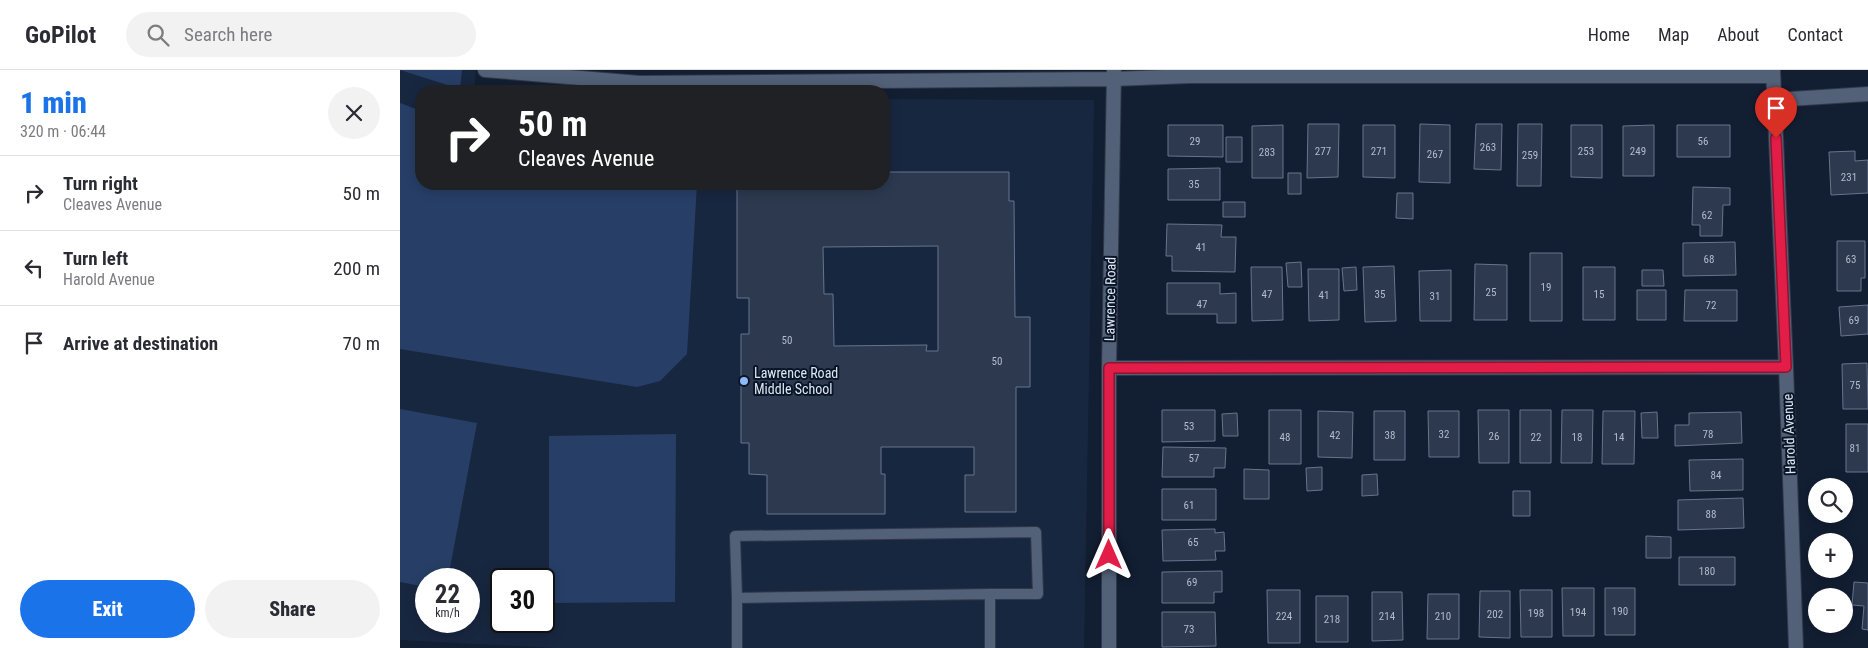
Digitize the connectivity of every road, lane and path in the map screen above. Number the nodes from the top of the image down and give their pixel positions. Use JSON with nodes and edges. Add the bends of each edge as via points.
{"nodes":[{"id":1,"x":485,"y":70,"type":"edge"},
{"id":2,"x":1773,"y":73,"type":"edge"},
{"id":3,"x":1114,"y":75,"type":"edge"},
{"id":4,"x":1868,"y":94,"type":"edge"},
{"id":5,"x":1774,"y":100,"type":"junction"},
{"id":6,"x":1786,"y":367,"type":"junction"},
{"id":7,"x":1109,"y":368,"type":"junction"},
{"id":8,"x":990,"y":594,"type":"junction"},
{"id":9,"x":737,"y":598,"type":"junction"},
{"id":10,"x":737,"y":648,"type":"edge"},
{"id":11,"x":990,"y":648,"type":"edge"},
{"id":12,"x":1109,"y":648,"type":"edge"},
{"id":13,"x":1796,"y":648,"type":"edge"}],
"edges":[{"from":1,"to":3,"type":"street","via":[[640,82]]},
{"from":2,"to":3,"type":"street"},
{"from":2,"to":5,"type":"street","name":"Harold Avenue"},
{"from":3,"to":7,"type":"street","name":"Lawrence Road"},
{"from":4,"to":5,"type":"street"},
{"from":5,"to":6,"type":"street","name":"Harold Avenue"},
{"from":6,"to":7,"type":"street"},
{"from":6,"to":13,"type":"street","name":"Harold Avenue"},
{"from":7,"to":12,"type":"street","name":"Lawrence Road"},
{"from":8,"to":9,"type":"lane"},
{"from":8,"to":9,"type":"lane","via":[[1038,594],[1036,532],[735,536]]},
{"from":8,"to":11,"type":"lane"},
{"from":9,"to":10,"type":"lane"}]}
